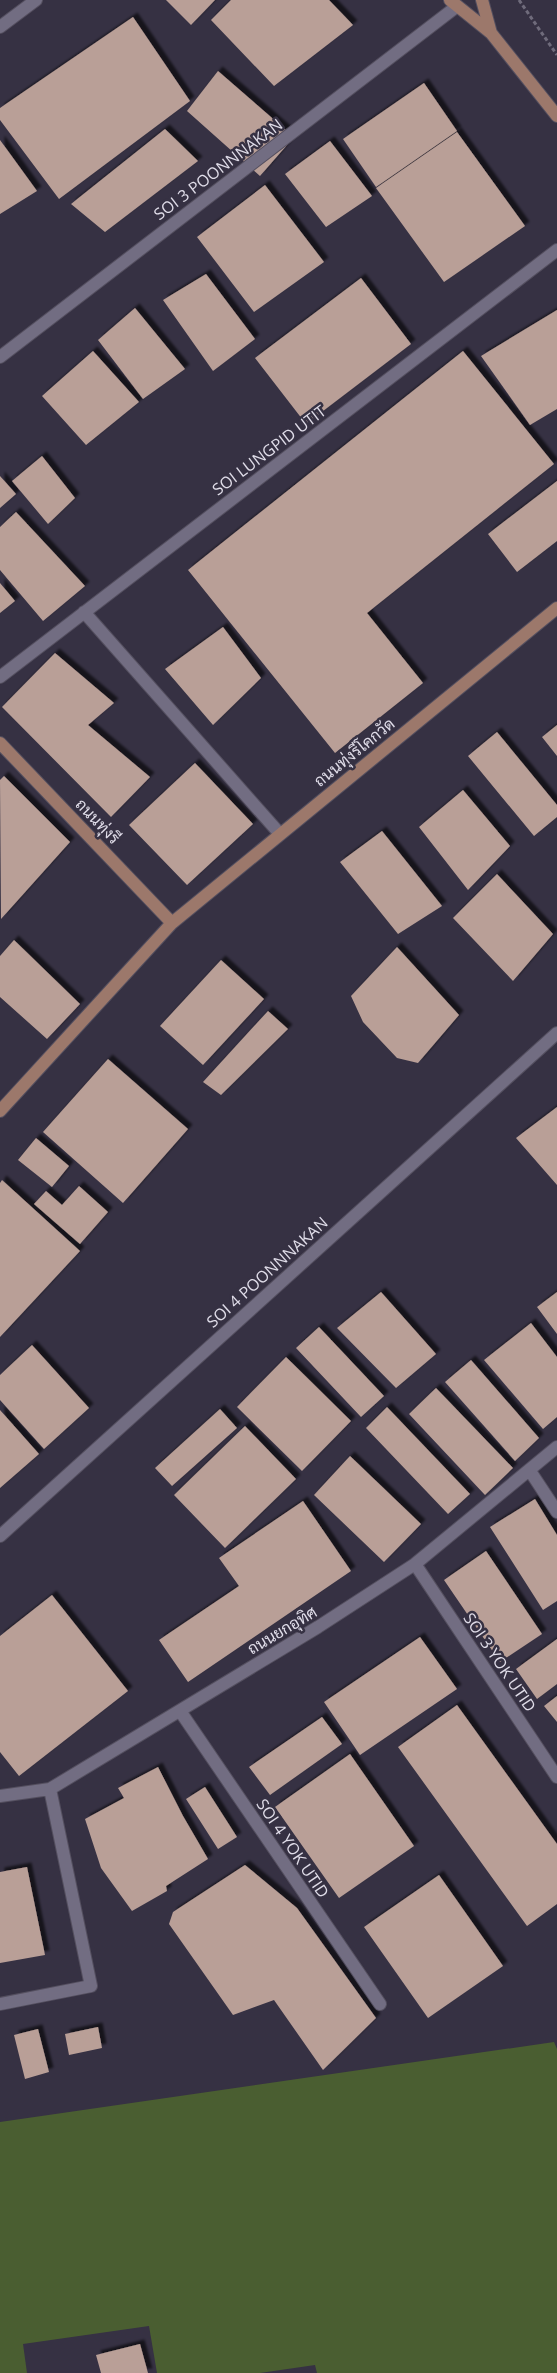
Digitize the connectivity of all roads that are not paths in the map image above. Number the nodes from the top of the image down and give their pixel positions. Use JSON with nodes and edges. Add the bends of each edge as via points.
{"nodes":[{"id":1,"x":36,"y":0,"type":"edge"},
{"id":2,"x":482,"y":0,"type":"edge"},
{"id":3,"x":453,"y":3,"type":"edge"},
{"id":4,"x":0,"y":27,"type":"edge"},
{"id":5,"x":491,"y":33,"type":"junction"},
{"id":6,"x":557,"y":116,"type":"edge"},
{"id":7,"x":557,"y":250,"type":"edge"},
{"id":8,"x":0,"y":357,"type":"edge"},
{"id":9,"x":557,"y":608,"type":"edge"},
{"id":10,"x":84,"y":612,"type":"junction"},
{"id":11,"x":0,"y":677,"type":"edge"},
{"id":12,"x":0,"y":743,"type":"edge"},
{"id":13,"x":280,"y":834,"type":"junction"},
{"id":14,"x":172,"y":923,"type":"junction"},
{"id":15,"x":557,"y":1033,"type":"edge"},
{"id":16,"x":0,"y":1111,"type":"edge"},
{"id":17,"x":557,"y":1448,"type":"edge"},
{"id":18,"x":530,"y":1471,"type":"junction"},
{"id":19,"x":557,"y":1512,"type":"edge"},
{"id":20,"x":0,"y":1536,"type":"edge"},
{"id":21,"x":415,"y":1564,"type":"junction"},
{"id":22,"x":180,"y":1711,"type":"junction"},
{"id":23,"x":557,"y":1777,"type":"edge"},
{"id":24,"x":50,"y":1789,"type":"junction"},
{"id":25,"x":0,"y":1796,"type":"edge"},
{"id":26,"x":0,"y":2004,"type":"edge"},
{"id":27,"x":380,"y":2004,"type":"dead end"}],
"edges":[{"from":1,"to":4,"type":"street"},
{"from":2,"to":5,"type":"street"},
{"from":3,"to":5,"type":"street"},
{"from":3,"to":8,"type":"street","name":"SOI 3 POONNNAKAN"},
{"from":5,"to":6,"type":"street"},
{"from":7,"to":10,"type":"street","name":"SOI LUNGPID UTIT"},
{"from":9,"to":13,"type":"street","name":"ถนนทุ่งรีโคกวัด"},
{"from":10,"to":11,"type":"street","name":"SOI LUNGPID UTIT"},
{"from":10,"to":13,"type":"street"},
{"from":12,"to":14,"type":"street","name":"ถนนทุ่งรี"},
{"from":13,"to":14,"type":"street","name":"ถนนทุ่งรีโคกวัด"},
{"from":14,"to":16,"type":"street","name":"ถนนทุ่งรีโคกวัด"},
{"from":15,"to":20,"type":"street","name":"SOI 4 POONNNAKAN"},
{"from":17,"to":18,"type":"street","name":"ถนนยกอุทิศ"},
{"from":18,"to":19,"type":"street"},
{"from":18,"to":21,"type":"street","name":"ถนนยกอุทิศ"},
{"from":21,"to":22,"type":"street","name":"ถนนยกอุทิศ"},
{"from":21,"to":23,"type":"street","name":"SOI 3 YOK UTID"},
{"from":22,"to":24,"type":"street","name":"ถนนยกอุทิศ"},
{"from":22,"to":27,"type":"street","name":"SOI 4 YOK UTID"},
{"from":24,"to":25,"type":"street","name":"ถนนยกอุทิศ"},
{"from":24,"to":26,"type":"street","via":[[91,1986]]}]}
